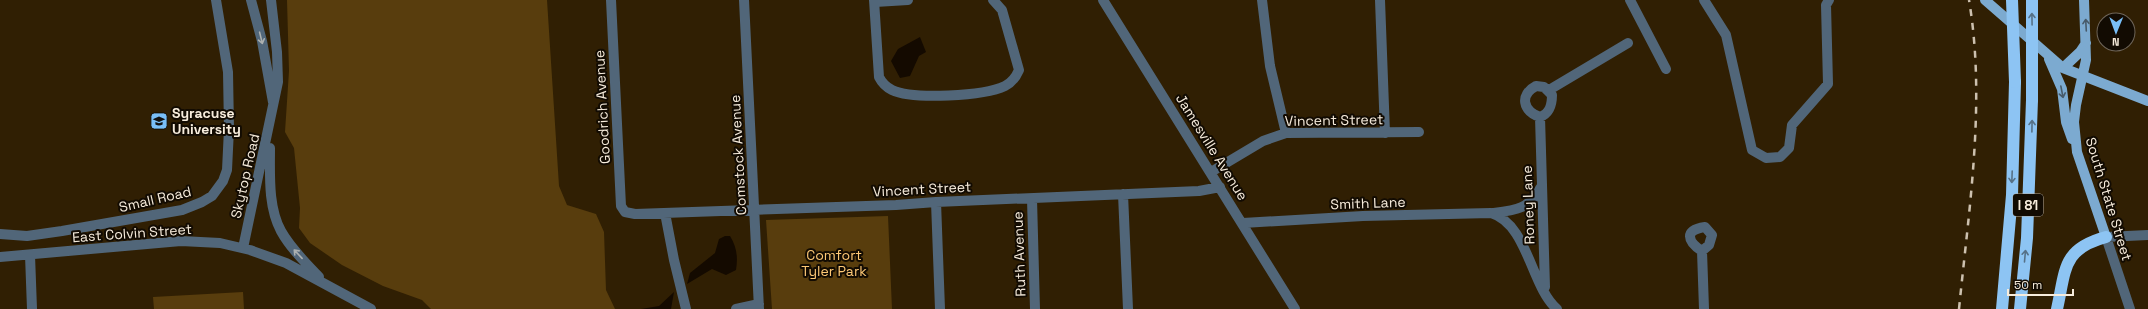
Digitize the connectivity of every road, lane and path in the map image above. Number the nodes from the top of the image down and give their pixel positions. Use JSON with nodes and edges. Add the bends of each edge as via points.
{"nodes":[{"id":1,"x":216,"y":0,"type":"edge"},
{"id":2,"x":251,"y":0,"type":"edge"},
{"id":3,"x":265,"y":0,"type":"edge"},
{"id":4,"x":271,"y":0,"type":"edge"},
{"id":5,"x":611,"y":0,"type":"edge"},
{"id":6,"x":744,"y":0,"type":"edge"},
{"id":7,"x":908,"y":0,"type":"edge"},
{"id":8,"x":993,"y":0,"type":"edge"},
{"id":9,"x":1104,"y":0,"type":"edge"},
{"id":10,"x":1262,"y":0,"type":"edge"},
{"id":11,"x":1380,"y":0,"type":"edge"},
{"id":12,"x":1630,"y":0,"type":"edge"},
{"id":13,"x":1704,"y":0,"type":"edge"},
{"id":14,"x":1829,"y":0,"type":"edge"},
{"id":15,"x":1985,"y":0,"type":"edge"},
{"id":16,"x":2012,"y":0,"type":"edge"},
{"id":17,"x":2032,"y":0,"type":"edge"},
{"id":18,"x":2084,"y":0,"type":"edge"},
{"id":19,"x":875,"y":1,"type":"edge"},
{"id":20,"x":2087,"y":43,"type":"junction"},
{"id":21,"x":1628,"y":44,"type":"dead end"},
{"id":22,"x":277,"y":52,"type":"junction"},
{"id":23,"x":2048,"y":56,"type":"junction"},
{"id":24,"x":2063,"y":68,"type":"junction"},
{"id":25,"x":1666,"y":69,"type":"dead end"},
{"id":26,"x":2083,"y":77,"type":"junction"},
{"id":27,"x":1549,"y":90,"type":"junction"},
{"id":28,"x":2148,"y":101,"type":"edge"},
{"id":29,"x":274,"y":110,"type":"junction"},
{"id":30,"x":1540,"y":117,"type":"junction"},
{"id":31,"x":270,"y":129,"type":"junction"},
{"id":32,"x":1419,"y":132,"type":"dead end"},
{"id":33,"x":1286,"y":133,"type":"junction"},
{"id":34,"x":1385,"y":133,"type":"junction"},
{"id":35,"x":2077,"y":152,"type":"junction"},
{"id":36,"x":1211,"y":172,"type":"junction"},
{"id":37,"x":1541,"y":186,"type":"junction"},
{"id":38,"x":1220,"y":187,"type":"junction"},
{"id":39,"x":1123,"y":194,"type":"junction"},
{"id":40,"x":1032,"y":199,"type":"junction"},
{"id":41,"x":936,"y":202,"type":"junction"},
{"id":42,"x":754,"y":210,"type":"junction"},
{"id":43,"x":625,"y":212,"type":"joint"},
{"id":44,"x":665,"y":213,"type":"junction"},
{"id":45,"x":1493,"y":214,"type":"junction"},
{"id":46,"x":1243,"y":223,"type":"junction"},
{"id":47,"x":0,"y":234,"type":"edge"},
{"id":48,"x":2148,"y":235,"type":"edge"},
{"id":49,"x":2106,"y":237,"type":"junction"},
{"id":50,"x":243,"y":248,"type":"junction"},
{"id":51,"x":1702,"y":251,"type":"dead end"},
{"id":52,"x":30,"y":255,"type":"junction"},
{"id":53,"x":0,"y":257,"type":"edge"},
{"id":54,"x":325,"y":283,"type":"junction"},
{"id":55,"x":1545,"y":291,"type":"junction"},
{"id":56,"x":759,"y":306,"type":"edge"},
{"id":57,"x":32,"y":309,"type":"edge"},
{"id":58,"x":371,"y":309,"type":"edge"},
{"id":59,"x":686,"y":309,"type":"edge"},
{"id":60,"x":736,"y":309,"type":"edge"},
{"id":61,"x":940,"y":309,"type":"edge"},
{"id":62,"x":1035,"y":309,"type":"edge"},
{"id":63,"x":1128,"y":309,"type":"edge"},
{"id":64,"x":1295,"y":309,"type":"edge"},
{"id":65,"x":1557,"y":309,"type":"edge"},
{"id":66,"x":1704,"y":309,"type":"edge"},
{"id":67,"x":2002,"y":309,"type":"edge"},
{"id":68,"x":2020,"y":309,"type":"edge"},
{"id":69,"x":2057,"y":309,"type":"edge"},
{"id":70,"x":2130,"y":309,"type":"edge"}],
"edges":[{"from":1,"to":47,"type":"street","name":"Small Road","via":[[228,72],[229,129],[227,170],[212,196],[182,210],[27,236]]},
{"from":2,"to":29,"type":"street","name":"Skytop Road","one_way":true,"via":[[266,56]]},
{"from":3,"to":22,"type":"street","via":[[269,28]]},
{"from":4,"to":22,"type":"street","name":"Skytop Road"},
{"from":5,"to":43,"type":"street","name":"Goodrich Avenue","via":[[621,206]]},
{"from":6,"to":42,"type":"street","name":"Comstock Avenue"},
{"from":7,"to":19,"type":"street"},
{"from":8,"to":19,"type":"street","via":[[1002,10],[1019,70],[1015,78],[1004,86],[950,96],[916,96],[892,90],[883,84],[879,77]]},
{"from":9,"to":36,"type":"street","name":"Jamesville Avenue"},
{"from":10,"to":33,"type":"street","via":[[1270,66]]},
{"from":11,"to":34,"type":"street"},
{"from":12,"to":25,"type":"street"},
{"from":13,"to":14,"type":"street","via":[[1726,35],[1752,150],[1766,158],[1780,157],[1789,148],[1792,125],[1828,84],[1826,5]]},
{"from":15,"to":23,"type":"main road"},
{"from":16,"to":67,"type":"highway","number":"I 81","one_way":true,"bridge":true,"via":[[2015,82],[2012,195]]},
{"from":68,"to":17,"type":"highway","number":"I 81","one_way":true,"bridge":true,"via":[[2027,238],[2032,100]]},
{"from":20,"to":18,"type":"main road","name":"South State Street","one_way":true},
{"from":20,"to":24,"type":"main road"},
{"from":20,"to":26,"type":"main road","name":"South State Street"},
{"from":21,"to":27,"type":"street"},
{"from":22,"to":29,"type":"street","name":"Skytop Road","via":[[278,82]]},
{"from":23,"to":24,"type":"main road"},
{"from":23,"to":35,"type":"main road","one_way":true,"via":[[2062,89],[2066,122]]},
{"from":24,"to":26,"type":"main road"},
{"from":26,"to":28,"type":"main road"},
{"from":26,"to":35,"type":"main road","name":"South State Street","via":[[2074,122]]},
{"from":27,"to":30,"type":"street","via":[[1552,104],[1547,113]]},
{"from":27,"to":30,"type":"street","via":[[1536,86],[1529,90],[1526,97],[1526,105],[1532,114]]},
{"from":29,"to":31,"type":"street","name":"Skytop Road"},
{"from":30,"to":37,"type":"street","name":"Roney Lane"},
{"from":31,"to":50,"type":"street","name":"Skytop Road"},
{"from":54,"to":31,"type":"street","one_way":true,"via":[[293,249],[275,214],[270,185]]},
{"from":32,"to":34,"type":"street","name":"Vincent Street"},
{"from":33,"to":34,"type":"street","name":"Vincent Street"},
{"from":33,"to":36,"type":"street","name":"Vincent Street","via":[[1263,141]]},
{"from":35,"to":49,"type":"main road","name":"South State Street"},
{"from":36,"to":38,"type":"street","name":"Jamesville Avenue"},
{"from":37,"to":45,"type":"street","name":"Smith Lane","via":[[1533,200],[1524,207]]},
{"from":37,"to":55,"type":"street","name":"Roney Lane"},
{"from":38,"to":39,"type":"street","name":"Vincent Street"},
{"from":38,"to":46,"type":"street","name":"Jamesville Avenue"},
{"from":39,"to":40,"type":"street","name":"Vincent Street"},
{"from":39,"to":63,"type":"street"},
{"from":40,"to":41,"type":"street","name":"Vincent Street"},
{"from":40,"to":62,"type":"street","name":"Ruth Avenue"},
{"from":41,"to":42,"type":"street","name":"Vincent Street"},
{"from":41,"to":61,"type":"street"},
{"from":42,"to":44,"type":"street","name":"Vincent Street"},
{"from":42,"to":56,"type":"street","name":"Comstock Avenue"},
{"from":43,"to":44,"type":"street","name":"Vincent Street"},
{"from":44,"to":59,"type":"street"},
{"from":45,"to":46,"type":"street","name":"Smith Lane","via":[[1363,216]]},
{"from":45,"to":55,"type":"street","via":[[1507,222],[1520,240]]},
{"from":46,"to":64,"type":"street","name":"Jamesville Avenue"},
{"from":48,"to":49,"type":"street"},
{"from":49,"to":69,"type":"highway","via":[[2084,244],[2070,257]]},
{"from":49,"to":70,"type":"street","name":"South State Street"},
{"from":50,"to":52,"type":"street","name":"East Colvin Street","via":[[220,243],[180,241]]},
{"from":50,"to":54,"type":"street","name":"East Colvin Street","via":[[286,263]]},
{"from":51,"to":66,"type":"street"},
{"from":52,"to":53,"type":"street","name":"East Colvin Street"},
{"from":52,"to":57,"type":"street"},
{"from":54,"to":58,"type":"street","name":"East Colvin Street"},
{"from":55,"to":65,"type":"street"},
{"from":56,"to":60,"type":"street"}]}
